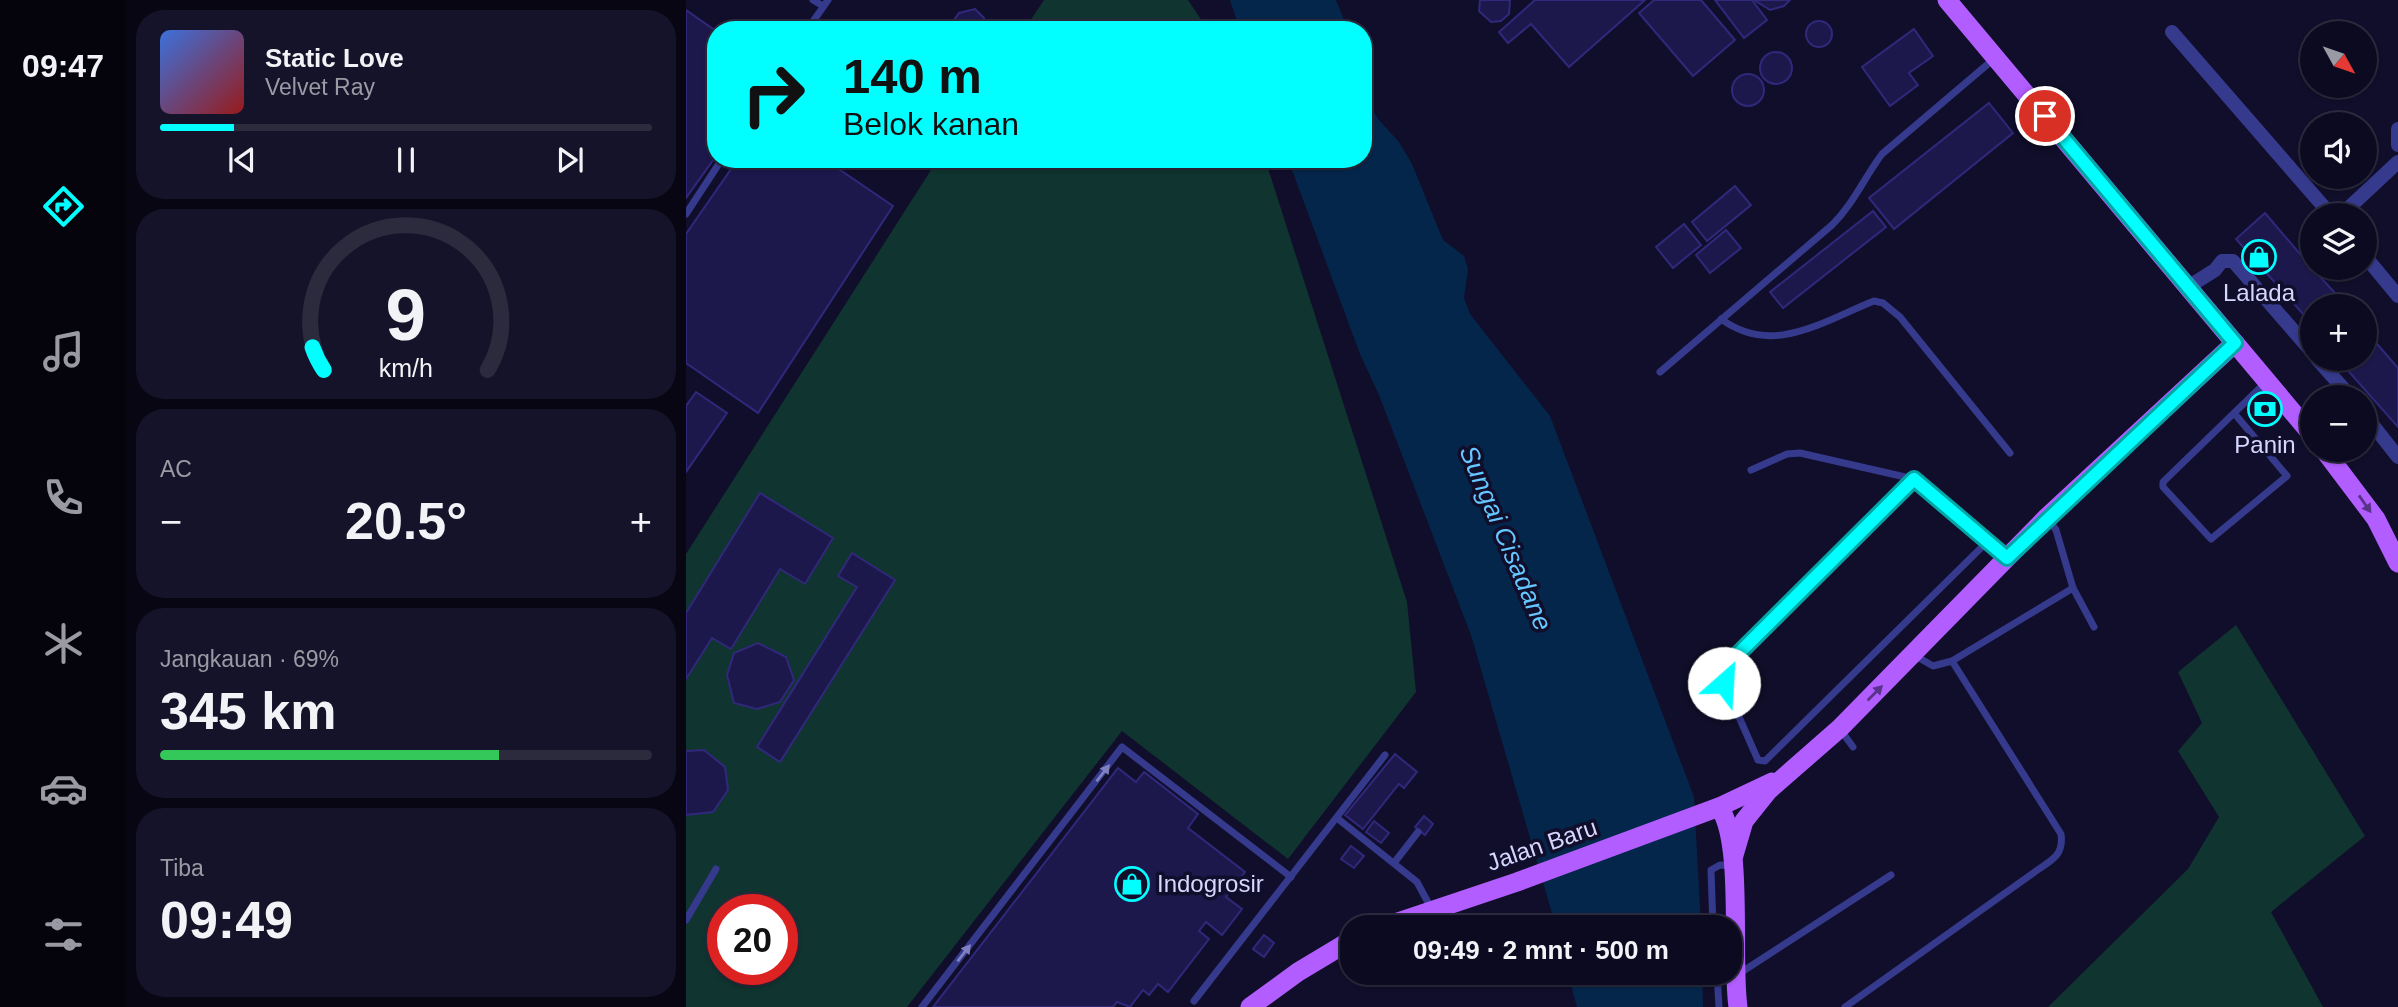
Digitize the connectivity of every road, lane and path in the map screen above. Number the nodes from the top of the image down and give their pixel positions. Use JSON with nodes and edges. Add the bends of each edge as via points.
{"nodes":[{"id":1,"x":813,"y":0,"type":"edge"},
{"id":2,"x":1947,"y":0,"type":"edge"},
{"id":3,"x":825,"y":3,"type":"edge"},
{"id":4,"x":813,"y":21,"type":"edge"},
{"id":5,"x":2172,"y":32,"type":"dead end"},
{"id":6,"x":1996,"y":58,"type":"junction"},
{"id":7,"x":2398,"y":130,"type":"edge"},
{"id":8,"x":2398,"y":145,"type":"edge"},
{"id":9,"x":2398,"y":162,"type":"edge"},
{"id":10,"x":716,"y":168,"type":"edge"},
{"id":11,"x":2321,"y":203,"type":"edge"},
{"id":12,"x":2354,"y":203,"type":"edge"},
{"id":13,"x":686,"y":214,"type":"edge"},
{"id":14,"x":2377,"y":268,"type":"edge"},
{"id":15,"x":2395,"y":286,"type":"edge"},
{"id":16,"x":2188,"y":287,"type":"junction"},
{"id":17,"x":1721,"y":319,"type":"junction"},
{"id":18,"x":2300,"y":338,"type":"edge"},
{"id":19,"x":2235,"y":343,"type":"junction"},
{"id":20,"x":2328,"y":371,"type":"edge"},
{"id":21,"x":1660,"y":372,"type":"dead end"},
{"id":22,"x":2267,"y":382,"type":"junction"},
{"id":23,"x":2341,"y":385,"type":"edge"},
{"id":24,"x":2234,"y":413,"type":"junction"},
{"id":25,"x":2300,"y":421,"type":"edge"},
{"id":26,"x":2377,"y":430,"type":"edge"},
{"id":27,"x":2010,"y":453,"type":"dead end"},
{"id":28,"x":2398,"y":457,"type":"edge"},
{"id":29,"x":2333,"y":462,"type":"edge"},
{"id":30,"x":1751,"y":470,"type":"dead end"},
{"id":31,"x":1914,"y":479,"type":"junction"},
{"id":32,"x":2048,"y":517,"type":"junction"},
{"id":33,"x":1988,"y":541,"type":"junction"},
{"id":34,"x":2007,"y":558,"type":"junction"},
{"id":35,"x":2398,"y":563,"type":"edge"},
{"id":36,"x":2073,"y":588,"type":"junction"},
{"id":37,"x":2094,"y":628,"type":"dead end"},
{"id":38,"x":1913,"y":654,"type":"junction"},
{"id":39,"x":1952,"y":661,"type":"junction"},
{"id":40,"x":1840,"y":729,"type":"junction"},
{"id":41,"x":1853,"y":747,"type":"dead end"},
{"id":42,"x":1385,"y":755,"type":"dead end"},
{"id":43,"x":1790,"y":773,"type":"junction"},
{"id":44,"x":1715,"y":808,"type":"junction"},
{"id":45,"x":1337,"y":818,"type":"junction"},
{"id":46,"x":1418,"y":832,"type":"dead end"},
{"id":47,"x":1734,"y":860,"type":"junction"},
{"id":48,"x":1394,"y":863,"type":"junction"},
{"id":49,"x":716,"y":869,"type":"dead end"},
{"id":50,"x":1891,"y":875,"type":"dead end"},
{"id":51,"x":1291,"y":877,"type":"junction"},
{"id":52,"x":1431,"y":908,"type":"junction"},
{"id":53,"x":1413,"y":915,"type":"edge"},
{"id":54,"x":1713,"y":915,"type":"edge"},
{"id":55,"x":1730,"y":915,"type":"edge"},
{"id":56,"x":686,"y":919,"type":"edge"},
{"id":57,"x":1340,"y":947,"type":"edge"},
{"id":58,"x":1742,"y":965,"type":"edge"},
{"id":59,"x":1723,"y":985,"type":"edge"},
{"id":60,"x":1729,"y":985,"type":"edge"},
{"id":61,"x":1194,"y":1001,"type":"dead end"},
{"id":62,"x":922,"y":1007,"type":"edge"},
{"id":63,"x":1250,"y":1007,"type":"edge"},
{"id":64,"x":1719,"y":1007,"type":"edge"},
{"id":65,"x":1738,"y":1007,"type":"edge"},
{"id":66,"x":1845,"y":1007,"type":"edge"}],
"edges":[{"from":1,"to":3,"type":"lane"},
{"from":2,"to":6,"type":"main road"},
{"from":3,"to":4,"type":"lane"},
{"from":5,"to":11,"type":"street"},
{"from":6,"to":16,"type":"main road"},
{"from":6,"to":17,"type":"lane","via":[[1882,154],[1849,208]]},
{"from":7,"to":8,"type":"street"},
{"from":9,"to":12,"type":"street"},
{"from":10,"to":13,"type":"lane"},
{"from":14,"to":15,"type":"street"},
{"from":16,"to":18,"type":"street","via":[[2222,261],[2234,261]]},
{"from":16,"to":19,"type":"main road"},
{"from":17,"to":21,"type":"lane"},
{"from":17,"to":27,"type":"lane","via":[[1748,335],[1790,335],[1874,302],[1882,303],[1900,317]]},
{"from":19,"to":22,"type":"main road"},
{"from":19,"to":32,"type":"main road"},
{"from":20,"to":23,"type":"street"},
{"from":22,"to":24,"type":"lane"},
{"from":22,"to":25,"type":"main road"},
{"from":24,"to":24,"type":"lane","via":[[2163,482],[2211,539],[2287,476]]},
{"from":26,"to":28,"type":"street"},
{"from":29,"to":35,"type":"main road","one_way":true,"via":[[2376,519]]},
{"from":30,"to":31,"type":"lane","via":[[1800,453]]},
{"from":31,"to":33,"type":"lane"},
{"from":31,"to":33,"type":"lane","via":[[1726,666],[1724,683],[1758,760],[1765,761]]},
{"from":32,"to":34,"type":"main road"},
{"from":32,"to":36,"type":"lane"},
{"from":33,"to":34,"type":"lane"},
{"from":34,"to":38,"type":"main road"},
{"from":36,"to":37,"type":"lane"},
{"from":36,"to":39,"type":"lane"},
{"from":38,"to":39,"type":"lane","via":[[1933,666]]},
{"from":40,"to":38,"type":"main road","one_way":true},
{"from":39,"to":66,"type":"lane","via":[[2061,834],[2063,846],[2060,854],[2036,872]]},
{"from":40,"to":41,"type":"lane"},
{"from":40,"to":43,"type":"main road"},
{"from":42,"to":45,"type":"lane"},
{"from":43,"to":44,"type":"main road","name":"Jalan Baru"},
{"from":43,"to":47,"type":"main road","via":[[1748,814]]},
{"from":44,"to":47,"type":"main road","via":[[1728,822]]},
{"from":44,"to":52,"type":"main road","name":"Jalan Baru","via":[[1517,882]]},
{"from":45,"to":48,"type":"lane"},
{"from":45,"to":51,"type":"lane"},
{"from":46,"to":48,"type":"lane"},
{"from":47,"to":54,"type":"lane","via":[[1711,870]]},
{"from":47,"to":55,"type":"main road"},
{"from":48,"to":52,"type":"lane","via":[[1418,882]]},
{"from":49,"to":56,"type":"lane"},
{"from":50,"to":58,"type":"lane"},
{"from":51,"to":61,"type":"lane"},
{"from":62,"to":51,"type":"lane","one_way":true,"via":[[1122,747]]},
{"from":52,"to":53,"type":"main road","name":"Jalan Baru"},
{"from":57,"to":63,"type":"main road"},
{"from":59,"to":64,"type":"lane"},
{"from":60,"to":65,"type":"main road"}]}
